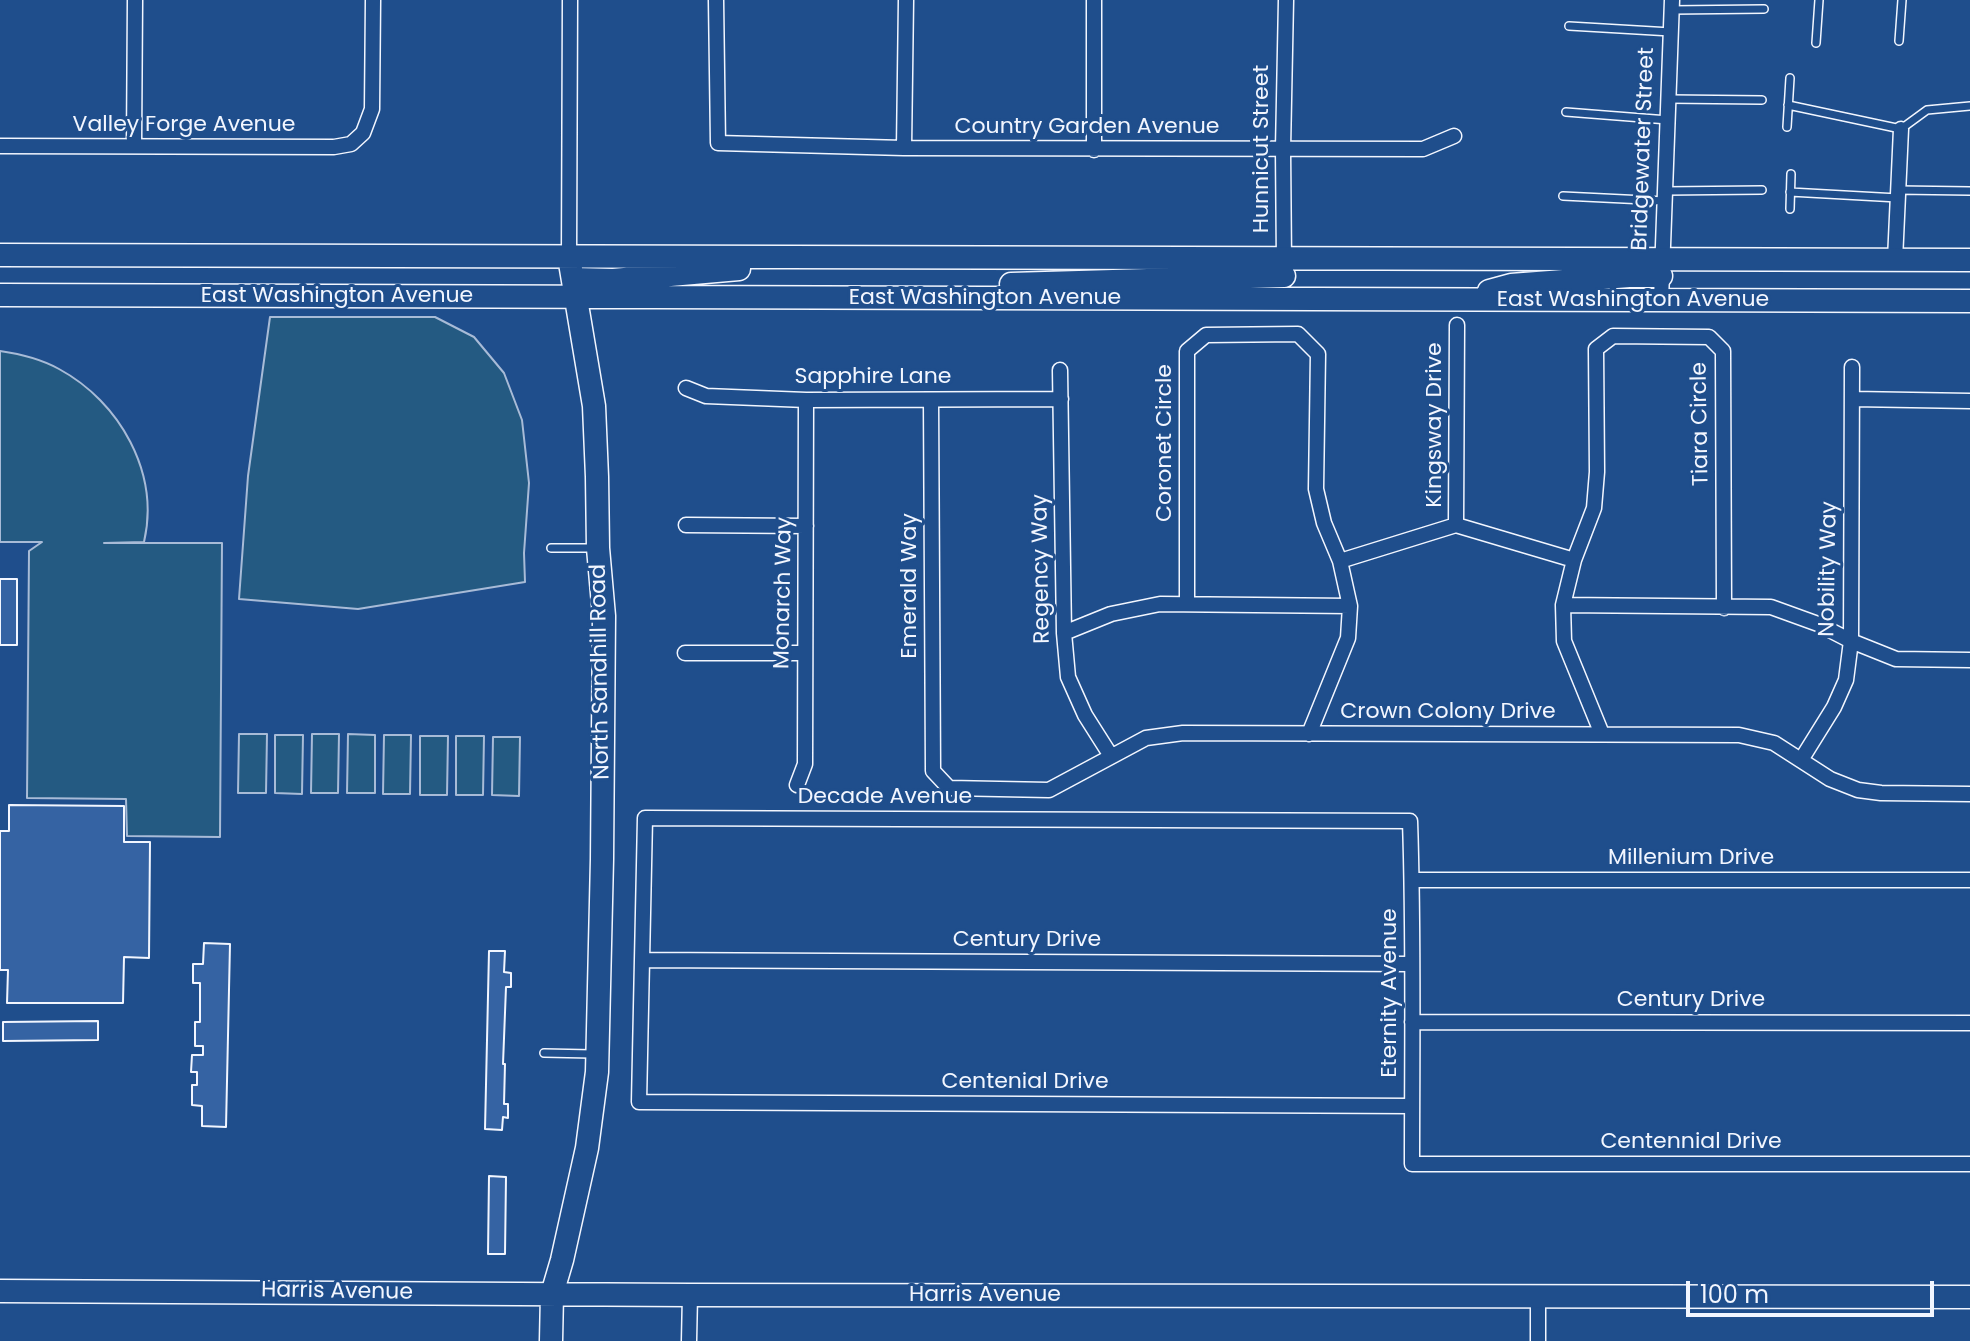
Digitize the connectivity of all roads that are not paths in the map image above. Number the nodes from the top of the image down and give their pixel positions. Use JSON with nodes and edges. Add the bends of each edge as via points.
{"nodes":[{"id":1,"x":135,"y":0,"type":"edge"},
{"id":2,"x":373,"y":0,"type":"edge"},
{"id":3,"x":570,"y":0,"type":"edge"},
{"id":4,"x":716,"y":0,"type":"edge"},
{"id":5,"x":906,"y":0,"type":"edge"},
{"id":6,"x":1094,"y":0,"type":"edge"},
{"id":7,"x":1286,"y":0,"type":"edge"},
{"id":8,"x":1819,"y":0,"type":"edge"},
{"id":9,"x":1902,"y":0,"type":"edge"},
{"id":10,"x":1672,"y":5,"type":"edge"},
{"id":11,"x":1764,"y":9,"type":"dead end"},
{"id":12,"x":1569,"y":26,"type":"dead end"},
{"id":13,"x":1671,"y":32,"type":"junction"},
{"id":14,"x":1899,"y":41,"type":"dead end"},
{"id":15,"x":1816,"y":43,"type":"dead end"},
{"id":16,"x":1790,"y":78,"type":"dead end"},
{"id":17,"x":1669,"y":99,"type":"junction"},
{"id":18,"x":1762,"y":100,"type":"dead end"},
{"id":19,"x":1788,"y":105,"type":"junction"},
{"id":20,"x":1970,"y":106,"type":"edge"},
{"id":21,"x":1566,"y":112,"type":"dead end"},
{"id":22,"x":1668,"y":120,"type":"junction"},
{"id":23,"x":1787,"y":127,"type":"dead end"},
{"id":24,"x":1901,"y":129,"type":"junction"},
{"id":25,"x":1454,"y":136,"type":"dead end"},
{"id":26,"x":0,"y":146,"type":"edge"},
{"id":27,"x":134,"y":146,"type":"junction"},
{"id":28,"x":904,"y":148,"type":"junction"},
{"id":29,"x":1283,"y":149,"type":"junction"},
{"id":30,"x":1094,"y":150,"type":"junction"},
{"id":31,"x":1791,"y":174,"type":"dead end"},
{"id":32,"x":1762,"y":190,"type":"dead end"},
{"id":33,"x":1970,"y":191,"type":"edge"},
{"id":34,"x":1790,"y":192,"type":"junction"},
{"id":35,"x":1898,"y":194,"type":"junction"},
{"id":36,"x":1563,"y":196,"type":"dead end"},
{"id":37,"x":1665,"y":196,"type":"junction"},
{"id":38,"x":1790,"y":209,"type":"dead end"},
{"id":39,"x":0,"y":255,"type":"edge"},
{"id":40,"x":94,"y":255,"type":"junction"},
{"id":41,"x":1895,"y":260,"type":"junction"},
{"id":42,"x":1970,"y":260,"type":"edge"},
{"id":43,"x":1284,"y":267,"type":"junction"},
{"id":44,"x":1662,"y":267,"type":"junction"},
{"id":45,"x":0,"y":271,"type":"edge"},
{"id":46,"x":573,"y":278,"type":"junction"},
{"id":47,"x":1970,"y":289,"type":"edge"},
{"id":48,"x":0,"y":295,"type":"edge"},
{"id":49,"x":923,"y":297,"type":"junction"},
{"id":50,"x":1283,"y":299,"type":"junction"},
{"id":51,"x":1457,"y":300,"type":"junction"},
{"id":52,"x":1661,"y":300,"type":"junction"},
{"id":53,"x":1912,"y":301,"type":"junction"},
{"id":54,"x":1970,"y":301,"type":"edge"},
{"id":55,"x":1457,"y":325,"type":"dead end"},
{"id":56,"x":1852,"y":367,"type":"dead end"},
{"id":57,"x":1060,"y":370,"type":"dead end"},
{"id":58,"x":686,"y":388,"type":"dead end"},
{"id":59,"x":1061,"y":399,"type":"junction"},
{"id":60,"x":1853,"y":399,"type":"junction"},
{"id":61,"x":806,"y":400,"type":"junction"},
{"id":62,"x":931,"y":400,"type":"junction"},
{"id":63,"x":1970,"y":401,"type":"edge"},
{"id":64,"x":686,"y":525,"type":"dead end"},
{"id":65,"x":1456,"y":525,"type":"junction"},
{"id":66,"x":806,"y":526,"type":"junction"},
{"id":67,"x":551,"y":548,"type":"dead end"},
{"id":68,"x":598,"y":548,"type":"junction"},
{"id":69,"x":1574,"y":560,"type":"junction"},
{"id":70,"x":1340,"y":561,"type":"junction"},
{"id":71,"x":1187,"y":604,"type":"junction"},
{"id":72,"x":1563,"y":605,"type":"junction"},
{"id":73,"x":1350,"y":606,"type":"junction"},
{"id":74,"x":1724,"y":608,"type":"junction"},
{"id":75,"x":1064,"y":633,"type":"junction"},
{"id":76,"x":1851,"y":641,"type":"junction"},
{"id":77,"x":685,"y":653,"type":"dead end"},
{"id":78,"x":805,"y":653,"type":"junction"},
{"id":79,"x":1970,"y":660,"type":"edge"},
{"id":80,"x":1309,"y":734,"type":"junction"},
{"id":81,"x":1602,"y":734,"type":"junction"},
{"id":82,"x":1111,"y":756,"type":"junction"},
{"id":83,"x":1801,"y":760,"type":"junction"},
{"id":84,"x":933,"y":771,"type":"joint"},
{"id":85,"x":797,"y":785,"type":"dead end"},
{"id":86,"x":1970,"y":794,"type":"edge"},
{"id":87,"x":1410,"y":821,"type":"joint"},
{"id":88,"x":1412,"y":880,"type":"junction"},
{"id":89,"x":1970,"y":880,"type":"edge"},
{"id":90,"x":642,"y":960,"type":"junction"},
{"id":91,"x":1412,"y":964,"type":"junction"},
{"id":92,"x":1412,"y":1022,"type":"junction"},
{"id":93,"x":1970,"y":1023,"type":"edge"},
{"id":94,"x":544,"y":1053,"type":"dead end"},
{"id":95,"x":599,"y":1054,"type":"junction"},
{"id":96,"x":639,"y":1102,"type":"joint"},
{"id":97,"x":1412,"y":1106,"type":"junction"},
{"id":98,"x":1412,"y":1164,"type":"joint"},
{"id":99,"x":1970,"y":1164,"type":"edge"},
{"id":100,"x":0,"y":1291,"type":"edge"},
{"id":101,"x":552,"y":1294,"type":"junction"},
{"id":102,"x":690,"y":1295,"type":"junction"},
{"id":103,"x":1538,"y":1296,"type":"junction"},
{"id":104,"x":1970,"y":1297,"type":"edge"},
{"id":105,"x":551,"y":1341,"type":"edge"},
{"id":106,"x":689,"y":1341,"type":"edge"},
{"id":107,"x":1538,"y":1341,"type":"edge"}],
"edges":[{"from":1,"to":27,"type":"street"},
{"from":2,"to":27,"type":"street","name":"Valley Forge Avenue","via":[[372,109],[363,133],[351,144]]},
{"from":3,"to":46,"type":"street","name":"North Sandhill Road"},
{"from":4,"to":28,"type":"street","name":"Country Garden Avenue","via":[[718,143]]},
{"from":5,"to":28,"type":"street"},
{"from":6,"to":30,"type":"street"},
{"from":7,"to":29,"type":"street","name":"Hunnicut Street"},
{"from":8,"to":15,"type":"lane"},
{"from":9,"to":14,"type":"lane"},
{"from":10,"to":11,"type":"lane"},
{"from":10,"to":13,"type":"street","name":"Bridgewater Street"},
{"from":12,"to":13,"type":"lane"},
{"from":13,"to":17,"type":"street","name":"Bridgewater Street"},
{"from":16,"to":19,"type":"lane"},
{"from":17,"to":18,"type":"lane"},
{"from":17,"to":22,"type":"street","name":"Bridgewater Street"},
{"from":19,"to":23,"type":"lane"},
{"from":19,"to":24,"type":"lane"},
{"from":20,"to":24,"type":"lane","via":[[1927,110]]},
{"from":21,"to":22,"type":"lane"},
{"from":22,"to":37,"type":"street","name":"Bridgewater Street"},
{"from":24,"to":35,"type":"street"},
{"from":25,"to":29,"type":"street","name":"Country Garden Avenue","via":[[1423,149]]},
{"from":26,"to":27,"type":"street","name":"Valley Forge Avenue"},
{"from":28,"to":30,"type":"street","name":"Country Garden Avenue"},
{"from":29,"to":30,"type":"street","name":"Country Garden Avenue"},
{"from":29,"to":43,"type":"street","name":"Hunnicut Street"},
{"from":31,"to":34,"type":"lane"},
{"from":32,"to":37,"type":"lane"},
{"from":33,"to":35,"type":"lane"},
{"from":34,"to":35,"type":"lane"},
{"from":34,"to":38,"type":"lane"},
{"from":35,"to":41,"type":"street"},
{"from":36,"to":37,"type":"lane"},
{"from":37,"to":44,"type":"street","name":"Bridgewater Street"},
{"from":39,"to":40,"type":"main road","name":"East Washington Avenue"},
{"from":40,"to":45,"type":"main road","via":[[48,267]]},
{"from":40,"to":46,"type":"main road","name":"East Washington Avenue"},
{"from":41,"to":42,"type":"main road","name":"East Washington Avenue"},
{"from":41,"to":44,"type":"main road","name":"East Washington Avenue"},
{"from":43,"to":44,"type":"main road","name":"East Washington Avenue"},
{"from":43,"to":46,"type":"main road","name":"East Washington Avenue","via":[[778,257],[734,270]]},
{"from":43,"to":49,"type":"main road","via":[[1017,283]]},
{"from":43,"to":50,"type":"street","name":"Hunnicut Street"},
{"from":44,"to":51,"type":"main road","via":[[1629,276],[1511,285]]},
{"from":44,"to":52,"type":"street","name":"Bridgewater Street"},
{"from":46,"to":48,"type":"main road","name":"East Washington Avenue"},
{"from":46,"to":49,"type":"main road","name":"East Washington Avenue"},
{"from":46,"to":68,"type":"main road","name":"North Sandhill Road","via":[[594,406]]},
{"from":47,"to":53,"type":"main road"},
{"from":49,"to":50,"type":"main road","name":"East Washington Avenue"},
{"from":50,"to":51,"type":"main road","name":"East Washington Avenue"},
{"from":51,"to":52,"type":"main road","name":"East Washington Avenue"},
{"from":52,"to":53,"type":"main road","name":"East Washington Avenue"},
{"from":53,"to":54,"type":"main road","name":"East Washington Avenue"},
{"from":55,"to":65,"type":"street","name":"Kingsway Drive"},
{"from":56,"to":60,"type":"street","name":"Nobility Way"},
{"from":57,"to":59,"type":"street","name":"Regency Way"},
{"from":58,"to":61,"type":"street","name":"Sapphire Lane","via":[[706,396]]},
{"from":59,"to":62,"type":"street","name":"Sapphire Lane"},
{"from":59,"to":75,"type":"street","name":"Regency Way"},
{"from":60,"to":63,"type":"street"},
{"from":60,"to":76,"type":"street","name":"Nobility Way"},
{"from":61,"to":62,"type":"street","name":"Sapphire Lane"},
{"from":61,"to":66,"type":"street","name":"Monarch Way"},
{"from":62,"to":84,"type":"street","name":"Emerald Way"},
{"from":64,"to":66,"type":"street"},
{"from":65,"to":69,"type":"street"},
{"from":65,"to":70,"type":"street"},
{"from":66,"to":78,"type":"street","name":"Monarch Way"},
{"from":67,"to":68,"type":"lane"},
{"from":68,"to":95,"type":"main road","name":"North Sandhill Road","via":[[604,616]]},
{"from":69,"to":72,"type":"street"},
{"from":69,"to":74,"type":"street","name":"Tiara Circle","via":[[1594,508],[1596,349],[1613,336],[1709,337],[1723,351]]},
{"from":70,"to":71,"type":"street","name":"Coronet Circle","via":[[1316,489],[1318,354],[1298,334],[1206,335],[1187,351]]},
{"from":70,"to":73,"type":"street","name":"Coronet Circle"},
{"from":71,"to":73,"type":"street"},
{"from":71,"to":75,"type":"street","via":[[1111,614]]},
{"from":72,"to":74,"type":"street"},
{"from":72,"to":81,"type":"street","via":[[1564,641]]},
{"from":73,"to":80,"type":"street","name":"Coronet Circle","via":[[1348,638]]},
{"from":74,"to":76,"type":"street","via":[[1771,607]]},
{"from":75,"to":82,"type":"street","name":"Regency Way","via":[[1068,677]]},
{"from":76,"to":79,"type":"street","via":[[1896,659]]},
{"from":76,"to":83,"type":"street","name":"Nobility Way","via":[[1846,680]]},
{"from":77,"to":78,"type":"street"},
{"from":78,"to":85,"type":"street","name":"Monarch Way","via":[[805,764]]},
{"from":80,"to":81,"type":"street","name":"Crown Colony Drive"},
{"from":80,"to":82,"type":"street","name":"Crown Colony Drive","via":[[1183,733],[1146,738]]},
{"from":81,"to":83,"type":"street","name":"Crown Colony Drive","via":[[1739,735],[1774,743]]},
{"from":82,"to":84,"type":"street","name":"Crown Colony Drive","via":[[1049,790],[949,788]]},
{"from":83,"to":86,"type":"street","name":"Crown Colony Drive","via":[[1858,790]]},
{"from":87,"to":88,"type":"street","name":"Eternity Avenue"},
{"from":87,"to":90,"type":"street","name":"Decade Avenue","via":[[645,818]]},
{"from":88,"to":89,"type":"street","name":"Millenium Drive"},
{"from":88,"to":91,"type":"street","name":"Eternity Avenue"},
{"from":90,"to":91,"type":"street","name":"Century Drive"},
{"from":90,"to":96,"type":"street","name":"Decade Avenue"},
{"from":91,"to":92,"type":"street","name":"Eternity Avenue"},
{"from":92,"to":93,"type":"street","name":"Century Drive"},
{"from":92,"to":97,"type":"street","name":"Eternity Avenue"},
{"from":94,"to":95,"type":"lane"},
{"from":95,"to":101,"type":"main road","name":"North Sandhill Road","via":[[587,1148]]},
{"from":96,"to":97,"type":"street","name":"Centenial Drive"},
{"from":97,"to":98,"type":"street","name":"Eternity Avenue"},
{"from":98,"to":99,"type":"street","name":"Centennial Drive"},
{"from":100,"to":101,"type":"main road","name":"Harris Avenue"},
{"from":101,"to":102,"type":"main road","name":"Harris Avenue"},
{"from":101,"to":105,"type":"main road","name":"North Sandhill Road"},
{"from":102,"to":103,"type":"main road","name":"Harris Avenue"},
{"from":102,"to":106,"type":"street"},
{"from":103,"to":104,"type":"main road","name":"Harris Avenue"},
{"from":103,"to":107,"type":"street"}]}
